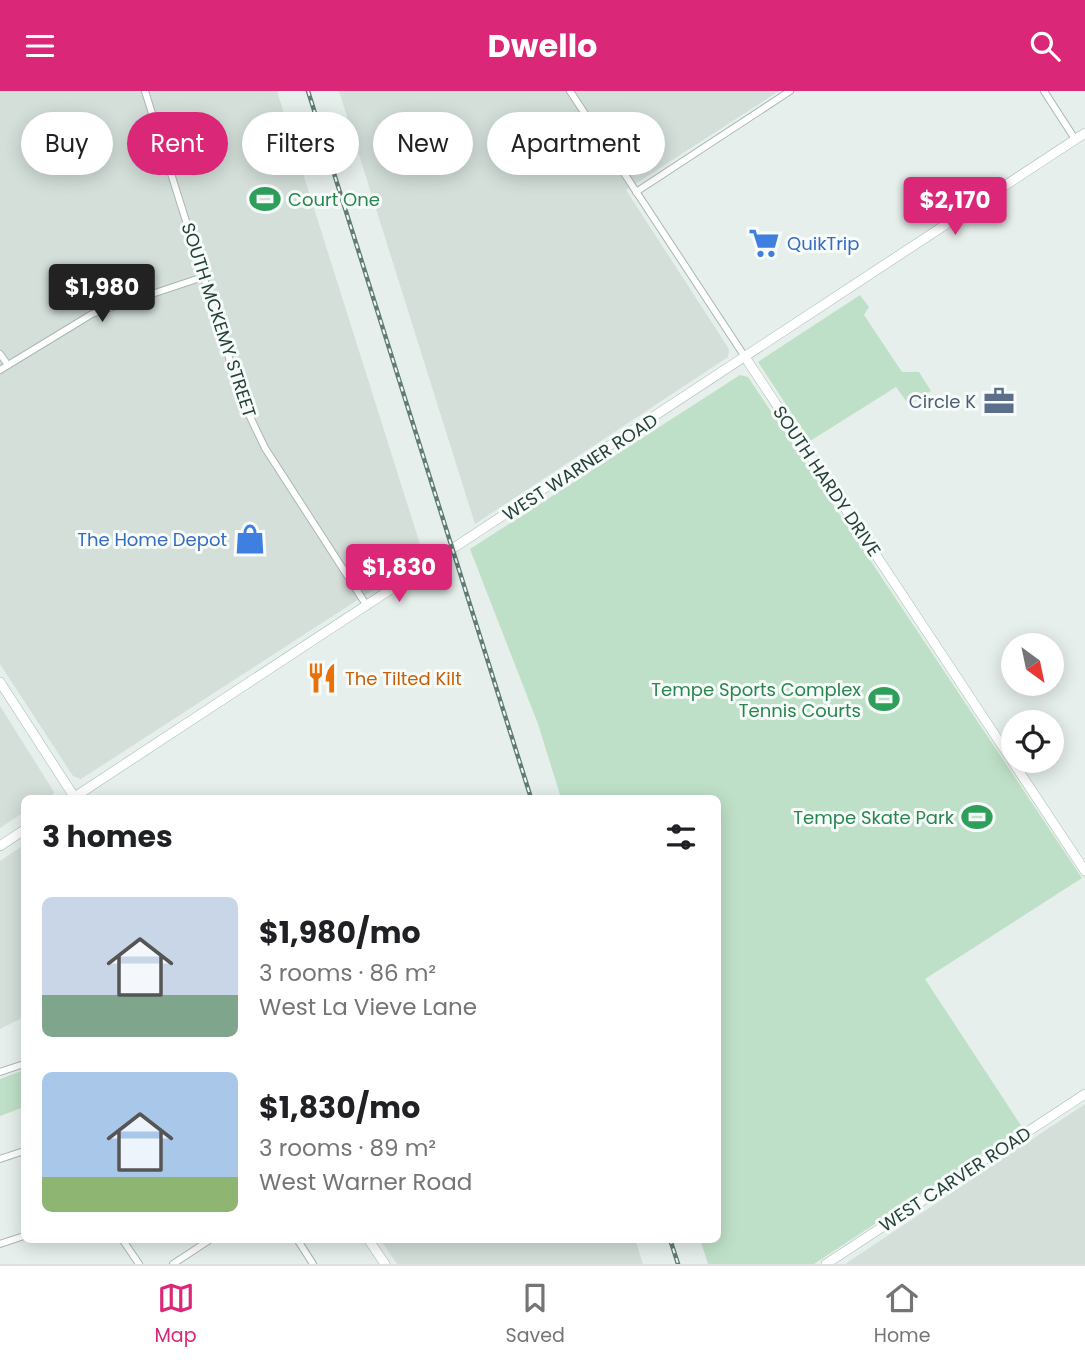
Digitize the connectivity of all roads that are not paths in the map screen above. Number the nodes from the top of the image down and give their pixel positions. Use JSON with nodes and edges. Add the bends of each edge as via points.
{"nodes":[{"id":1,"x":145,"y":91,"type":"edge"},
{"id":2,"x":570,"y":91,"type":"edge"},
{"id":3,"x":790,"y":91,"type":"edge"},
{"id":4,"x":1044,"y":91,"type":"edge"},
{"id":5,"x":1085,"y":133,"type":"edge"},
{"id":6,"x":1075,"y":139,"type":"junction"},
{"id":7,"x":636,"y":192,"type":"junction"},
{"id":8,"x":203,"y":277,"type":"junction"},
{"id":9,"x":0,"y":354,"type":"edge"},
{"id":10,"x":746,"y":357,"type":"junction"},
{"id":11,"x":8,"y":365,"type":"junction"},
{"id":12,"x":0,"y":370,"type":"edge"},
{"id":13,"x":368,"y":607,"type":"junction"},
{"id":14,"x":0,"y":682,"type":"edge"},
{"id":15,"x":72,"y":795,"type":"edge"},
{"id":16,"x":79,"y":795,"type":"edge"},
{"id":17,"x":21,"y":832,"type":"edge"},
{"id":18,"x":0,"y":846,"type":"edge"},
{"id":19,"x":1085,"y":871,"type":"edge"},
{"id":20,"x":21,"y":1065,"type":"edge"},
{"id":21,"x":0,"y":1072,"type":"edge"},
{"id":22,"x":1085,"y":1094,"type":"edge"},
{"id":23,"x":21,"y":1152,"type":"edge"},
{"id":24,"x":0,"y":1159,"type":"edge"},
{"id":25,"x":21,"y":1237,"type":"edge"},
{"id":26,"x":125,"y":1243,"type":"edge"},
{"id":27,"x":205,"y":1243,"type":"edge"},
{"id":28,"x":300,"y":1243,"type":"edge"},
{"id":29,"x":371,"y":1243,"type":"edge"},
{"id":30,"x":0,"y":1244,"type":"edge"},
{"id":31,"x":139,"y":1264,"type":"edge"},
{"id":32,"x":173,"y":1264,"type":"edge"},
{"id":33,"x":313,"y":1264,"type":"edge"},
{"id":34,"x":385,"y":1264,"type":"edge"},
{"id":35,"x":826,"y":1264,"type":"edge"}],
"edges":[{"from":1,"to":8,"type":"street","name":"SOUTH MCKEMY STREET"},
{"from":2,"to":7,"type":"street","name":"SOUTH HARDY DRIVE"},
{"from":3,"to":7,"type":"street"},
{"from":4,"to":6,"type":"street"},
{"from":5,"to":6,"type":"main road","name":"WEST WARNER ROAD"},
{"from":6,"to":10,"type":"main road","name":"WEST WARNER ROAD"},
{"from":7,"to":10,"type":"street","name":"SOUTH HARDY DRIVE"},
{"from":8,"to":11,"type":"street","via":[[92,314]]},
{"from":8,"to":13,"type":"street","name":"SOUTH MCKEMY STREET","via":[[256,433]]},
{"from":9,"to":11,"type":"street"},
{"from":10,"to":13,"type":"main road","name":"WEST WARNER ROAD"},
{"from":10,"to":19,"type":"main road","name":"SOUTH HARDY DRIVE"},
{"from":11,"to":12,"type":"street"},
{"from":13,"to":16,"type":"main road","name":"WEST WARNER ROAD"},
{"from":14,"to":15,"type":"main road"},
{"from":17,"to":18,"type":"main road"},
{"from":20,"to":21,"type":"street"},
{"from":22,"to":35,"type":"main road","name":"WEST CARVER ROAD"},
{"from":23,"to":24,"type":"street"},
{"from":25,"to":30,"type":"street"},
{"from":26,"to":31,"type":"street"},
{"from":27,"to":32,"type":"street"},
{"from":28,"to":33,"type":"street"},
{"from":29,"to":34,"type":"main road"}]}
